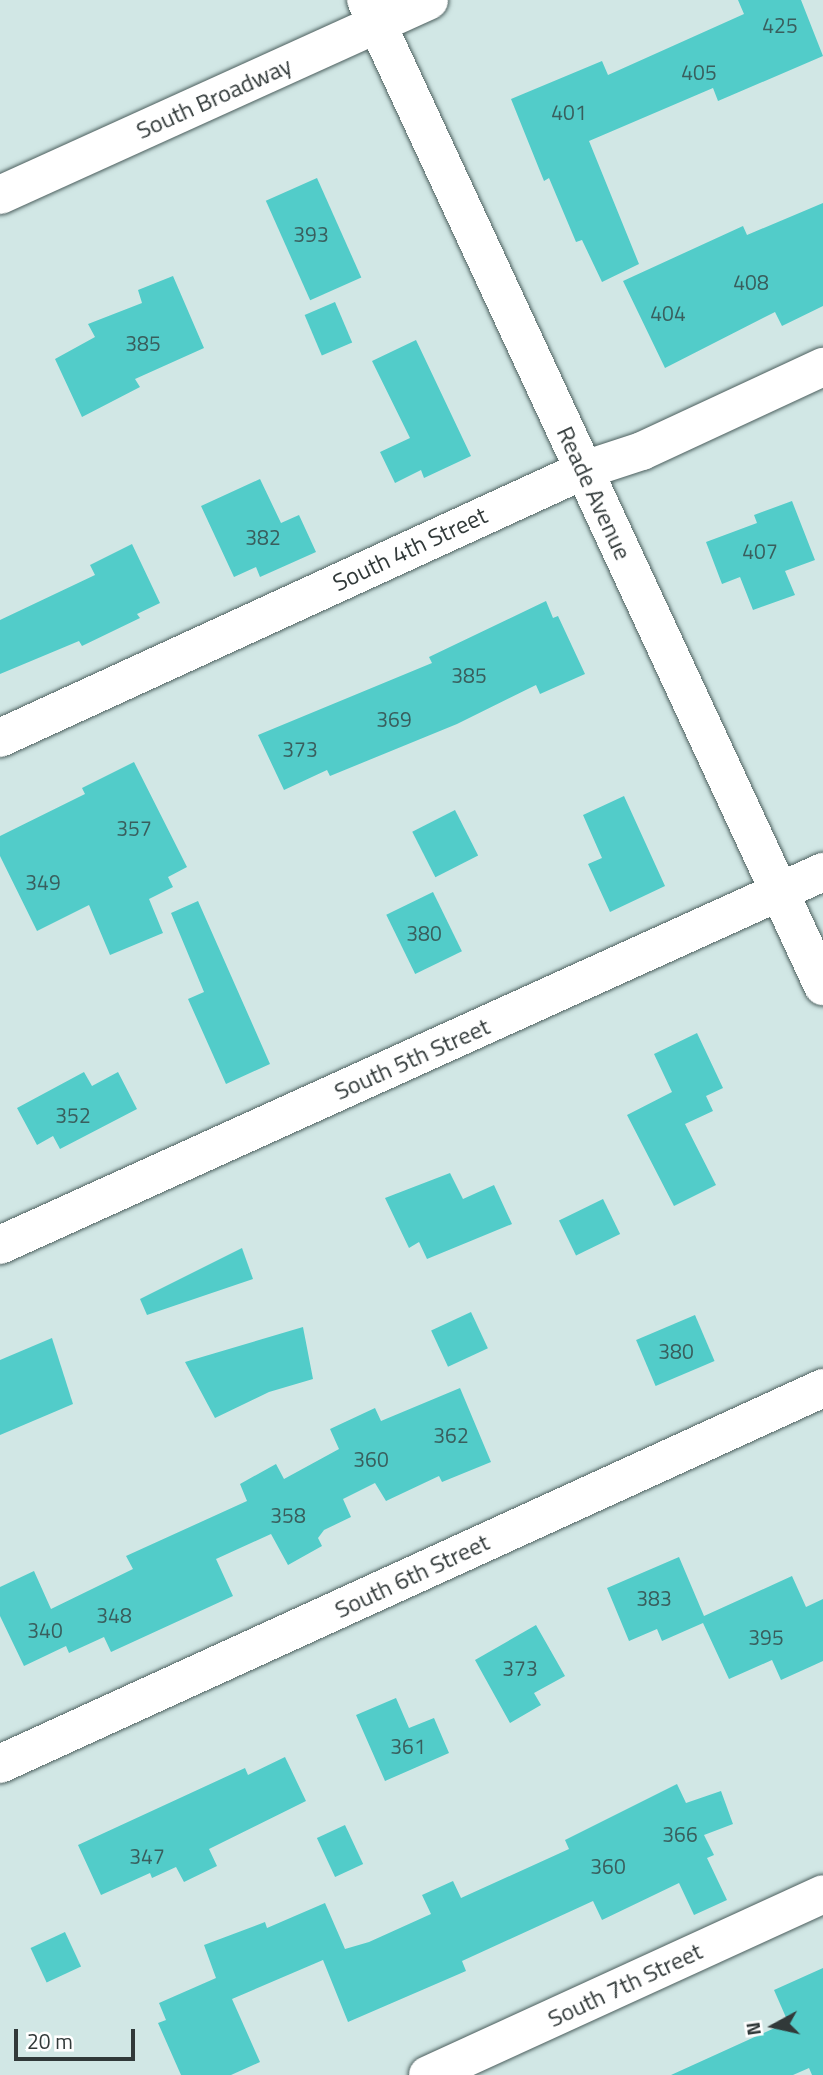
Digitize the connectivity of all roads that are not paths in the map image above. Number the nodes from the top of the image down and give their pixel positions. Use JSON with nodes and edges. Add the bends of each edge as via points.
{"nodes":[{"id":1,"x":429,"y":0,"type":"edge"},
{"id":2,"x":372,"y":12,"type":"edge"},
{"id":3,"x":0,"y":195,"type":"edge"},
{"id":4,"x":823,"y":367,"type":"edge"},
{"id":5,"x":584,"y":470,"type":"junction"},
{"id":6,"x":0,"y":738,"type":"edge"},
{"id":7,"x":823,"y":872,"type":"edge"},
{"id":8,"x":780,"y":892,"type":"junction"},
{"id":9,"x":823,"y":986,"type":"edge"},
{"id":10,"x":0,"y":1245,"type":"edge"},
{"id":11,"x":823,"y":1388,"type":"edge"},
{"id":12,"x":0,"y":1764,"type":"edge"},
{"id":13,"x":823,"y":1894,"type":"edge"},
{"id":14,"x":428,"y":2075,"type":"edge"}],
"edges":[{"from":1,"to":2,"type":"street","name":"South Broadway"},
{"from":2,"to":3,"type":"street","name":"South Broadway"},
{"from":2,"to":5,"type":"street","name":"Reade Avenue"},
{"from":4,"to":5,"type":"street","name":"South 4th Street","via":[[642,451]]},
{"from":5,"to":6,"type":"street","name":"South 4th Street"},
{"from":5,"to":8,"type":"street","name":"Reade Avenue"},
{"from":7,"to":8,"type":"street","name":"South 5th Street"},
{"from":8,"to":9,"type":"street","name":"Reade Avenue"},
{"from":8,"to":10,"type":"street","name":"South 5th Street"},
{"from":11,"to":12,"type":"street","name":"South 6th Street"},
{"from":13,"to":14,"type":"street","name":"South 7th Street"}]}
